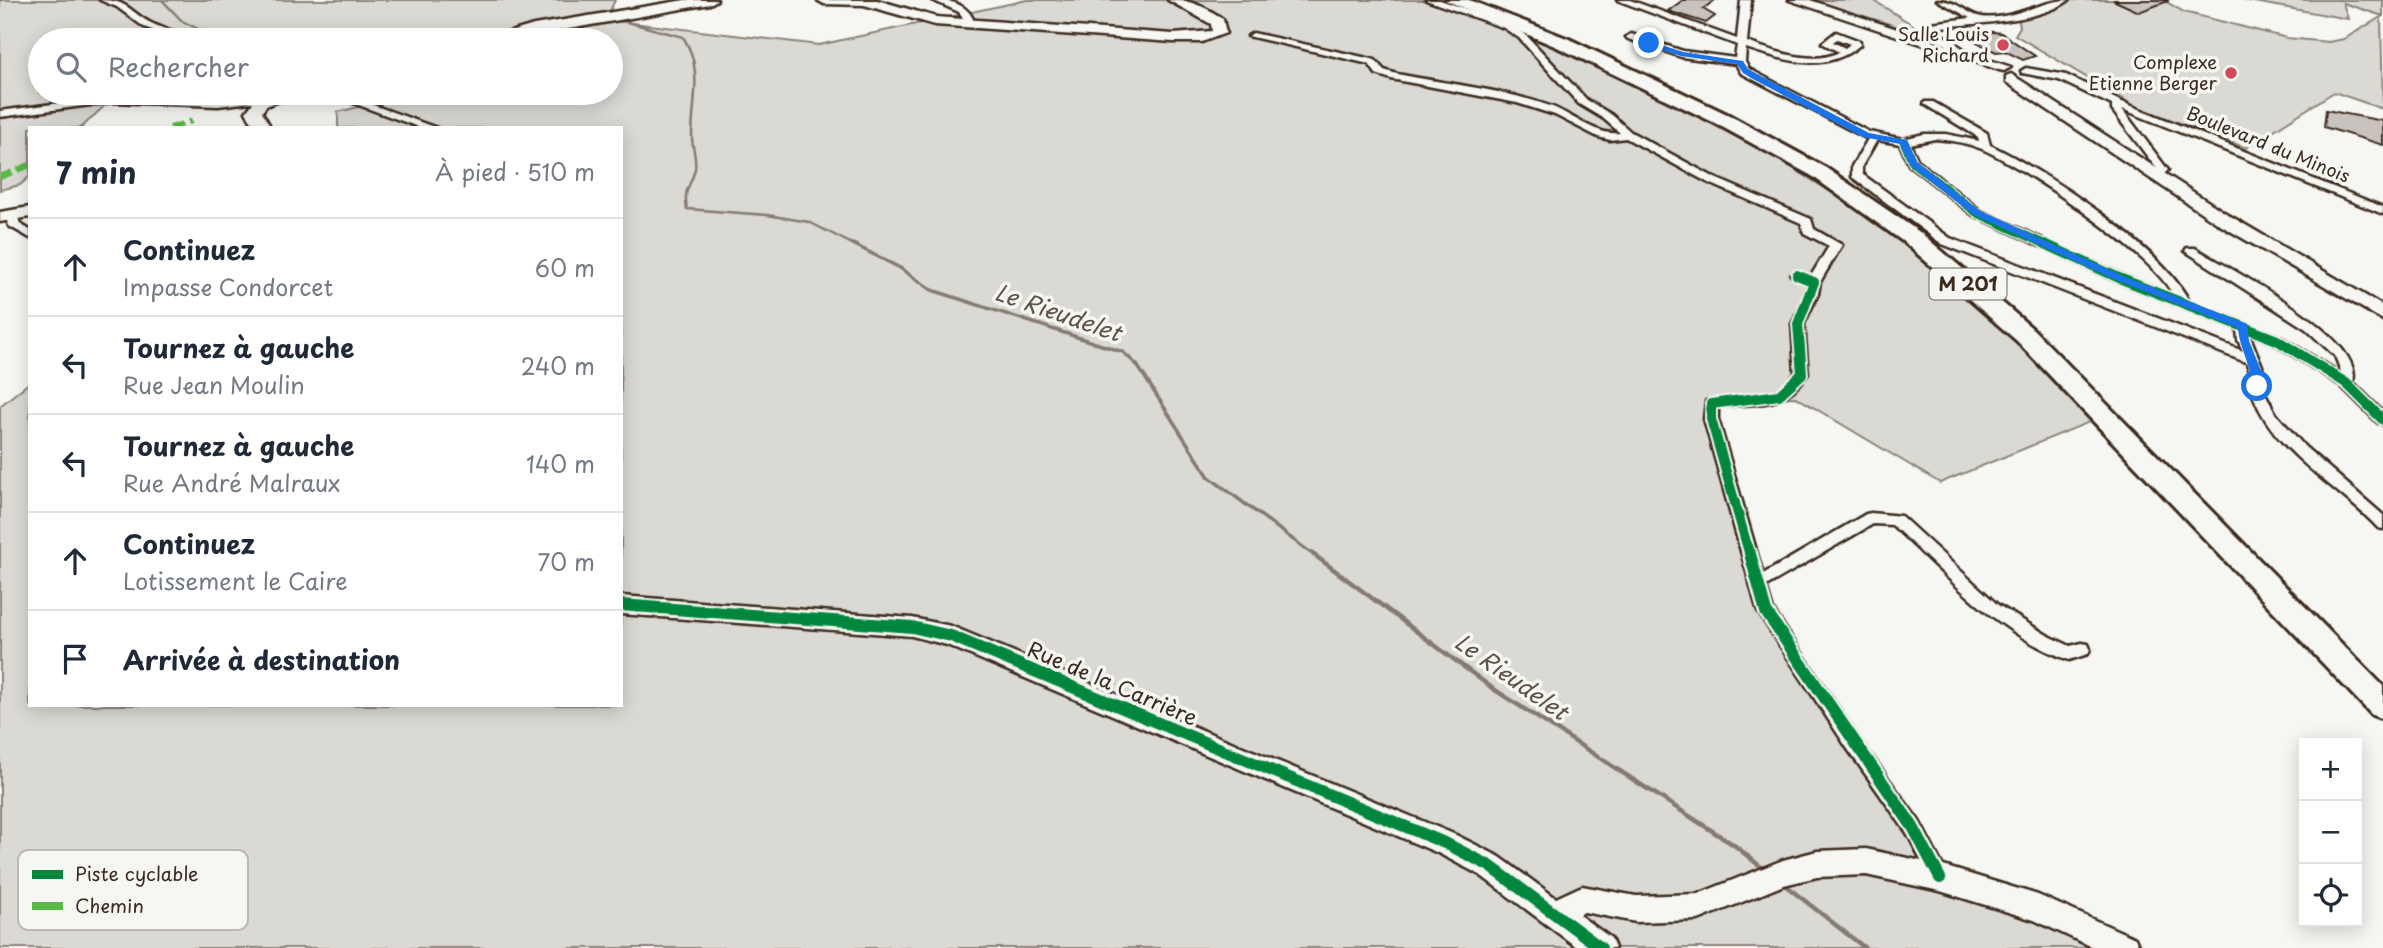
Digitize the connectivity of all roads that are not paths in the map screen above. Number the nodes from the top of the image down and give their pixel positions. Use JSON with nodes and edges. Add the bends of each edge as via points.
{"nodes":[{"id":1,"x":105,"y":0,"type":"edge"},
{"id":2,"x":710,"y":0,"type":"edge"},
{"id":3,"x":824,"y":0,"type":"edge"},
{"id":4,"x":937,"y":0,"type":"edge"},
{"id":5,"x":1175,"y":0,"type":"edge"},
{"id":6,"x":1431,"y":0,"type":"edge"},
{"id":7,"x":1454,"y":0,"type":"edge"},
{"id":8,"x":1464,"y":0,"type":"edge"},
{"id":9,"x":1622,"y":0,"type":"edge"},
{"id":10,"x":1746,"y":0,"type":"edge"},
{"id":11,"x":1796,"y":0,"type":"edge"},
{"id":12,"x":1942,"y":0,"type":"edge"},
{"id":13,"x":2064,"y":0,"type":"edge"},
{"id":14,"x":1977,"y":18,"type":"junction"},
{"id":15,"x":970,"y":24,"type":"junction"},
{"id":16,"x":158,"y":28,"type":"edge"},
{"id":17,"x":549,"y":28,"type":"edge"},
{"id":18,"x":1253,"y":36,"type":"dead end"},
{"id":19,"x":1631,"y":37,"type":"dead end"},
{"id":20,"x":1743,"y":43,"type":"junction"},
{"id":21,"x":1941,"y":47,"type":"junction"},
{"id":22,"x":1846,"y":52,"type":"dead end"},
{"id":23,"x":1967,"y":55,"type":"junction"},
{"id":24,"x":1740,"y":62,"type":"junction"},
{"id":25,"x":2005,"y":73,"type":"junction"},
{"id":26,"x":2029,"y":79,"type":"junction"},
{"id":27,"x":1929,"y":104,"type":"dead end"},
{"id":28,"x":2118,"y":104,"type":"junction"},
{"id":29,"x":68,"y":105,"type":"edge"},
{"id":30,"x":255,"y":105,"type":"edge"},
{"id":31,"x":366,"y":105,"type":"edge"},
{"id":32,"x":0,"y":114,"type":"edge"},
{"id":33,"x":262,"y":126,"type":"edge"},
{"id":34,"x":426,"y":126,"type":"edge"},
{"id":35,"x":1628,"y":134,"type":"junction"},
{"id":36,"x":1874,"y":137,"type":"junction"},
{"id":37,"x":1904,"y":142,"type":"junction"},
{"id":38,"x":1985,"y":146,"type":"junction"},
{"id":39,"x":2158,"y":174,"type":"junction"},
{"id":40,"x":2383,"y":211,"type":"edge"},
{"id":41,"x":28,"y":212,"type":"edge"},
{"id":42,"x":6,"y":215,"type":"edge"},
{"id":43,"x":28,"y":234,"type":"edge"},
{"id":44,"x":2191,"y":251,"type":"dead end"},
{"id":45,"x":1797,"y":275,"type":"dead end"},
{"id":46,"x":1814,"y":282,"type":"junction"},
{"id":47,"x":2184,"y":304,"type":"junction"},
{"id":48,"x":2383,"y":314,"type":"edge"},
{"id":49,"x":2244,"y":326,"type":"junction"},
{"id":50,"x":2253,"y":360,"type":"junction"},
{"id":51,"x":2346,"y":383,"type":"junction"},
{"id":52,"x":2383,"y":420,"type":"edge"},
{"id":53,"x":2383,"y":524,"type":"edge"},
{"id":54,"x":1758,"y":584,"type":"junction"},
{"id":55,"x":623,"y":605,"type":"edge"},
{"id":56,"x":2082,"y":649,"type":"dead end"},
{"id":57,"x":2383,"y":686,"type":"edge"},
{"id":58,"x":2383,"y":706,"type":"edge"},
{"id":59,"x":1940,"y":878,"type":"junction"},
{"id":60,"x":1554,"y":913,"type":"junction"},
{"id":61,"x":1601,"y":948,"type":"edge"},
{"id":62,"x":2125,"y":948,"type":"edge"}],
"edges":[{"from":1,"to":16,"type":"street"},
{"from":2,"to":17,"type":"street"},
{"from":3,"to":15,"type":"street","via":[[865,1],[934,21]]},
{"from":4,"to":15,"type":"street","via":[[961,9]]},
{"from":5,"to":15,"type":"street","via":[[1201,10],[1221,29],[1213,37],[1174,38]]},
{"from":6,"to":35,"type":"street","via":[[1507,26],[1522,36],[1566,87]]},
{"from":7,"to":58,"type":"highway","number":"M 201","via":[[1563,43],[1761,139],[1819,172],[1913,238],[2025,335]]},
{"from":8,"to":57,"type":"highway","number":"M 201","via":[[1608,58],[1732,117],[1837,176],[1903,222],[1977,280],[2060,357]]},
{"from":9,"to":20,"type":"street"},
{"from":10,"to":20,"type":"street"},
{"from":11,"to":21,"type":"street"},
{"from":12,"to":14,"type":"street"},
{"from":13,"to":14,"type":"street","via":[[2038,9]]},
{"from":14,"to":23,"type":"street","via":[[1925,28]]},
{"from":18,"to":35,"type":"street","via":[[1372,62],[1380,72],[1395,77],[1525,103],[1603,136],[1618,139]]},
{"from":19,"to":24,"type":"street","via":[[1681,54]]},
{"from":20,"to":22,"type":"street","via":[[1814,60]]},
{"from":20,"to":24,"type":"street"},
{"from":21,"to":23,"type":"street"},
{"from":21,"to":25,"type":"street"},
{"from":23,"to":25,"type":"street"},
{"from":24,"to":36,"type":"street","via":[[1745,71]]},
{"from":25,"to":26,"type":"street"},
{"from":26,"to":28,"type":"street","name":"Boulevard du Minois","via":[[2062,77]]},
{"from":26,"to":39,"type":"street"},
{"from":27,"to":38,"type":"street","via":[[1983,135]]},
{"from":28,"to":39,"type":"street","via":[[2116,108],[2163,170]]},
{"from":28,"to":40,"type":"street","name":"Boulevard du Minois"},
{"from":29,"to":32,"type":"street"},
{"from":30,"to":33,"type":"street"},
{"from":31,"to":34,"type":"street"},
{"from":35,"to":46,"type":"street","via":[[1711,180],[1807,221],[1808,231],[1836,245]]},
{"from":36,"to":37,"type":"street"},
{"from":36,"to":50,"type":"street","via":[[1856,175],[1945,241]]},
{"from":37,"to":38,"type":"street","via":[[1918,136],[1942,136]]},
{"from":37,"to":47,"type":"street","via":[[1913,163],[1977,213]]},
{"from":38,"to":47,"type":"street","via":[[2033,171],[2097,216],[2169,280]]},
{"from":39,"to":48,"type":"street","via":[[2226,221]]},
{"from":41,"to":42,"type":"street"},
{"from":42,"to":43,"type":"street"},
{"from":44,"to":51,"type":"street","via":[[2308,326],[2341,353],[2349,370]]},
{"from":45,"to":46,"type":"street"},
{"from":46,"to":54,"type":"street","via":[[1798,324],[1802,374],[1787,391],[1765,399],[1711,404],[1719,449]]},
{"from":47,"to":49,"type":"street"},
{"from":49,"to":50,"type":"street","via":[[2244,341]]},
{"from":49,"to":51,"type":"street","via":[[2277,340]]},
{"from":50,"to":53,"type":"street","via":[[2261,398],[2291,443]]},
{"from":51,"to":52,"type":"street"},
{"from":54,"to":56,"type":"street","via":[[1871,519],[1896,520],[1993,609],[2069,653]]},
{"from":54,"to":59,"type":"street","via":[[1766,612],[1913,827]]},
{"from":55,"to":60,"type":"street","name":"Rue de la Carrière","via":[[912,627],[951,636],[1447,844],[1490,866]]},
{"from":59,"to":60,"type":"street","via":[[1866,862],[1817,864],[1698,907],[1636,909],[1582,899]]},
{"from":59,"to":62,"type":"street","via":[[2038,908]]},
{"from":60,"to":61,"type":"street","name":"Rue de la Carrière"}]}
